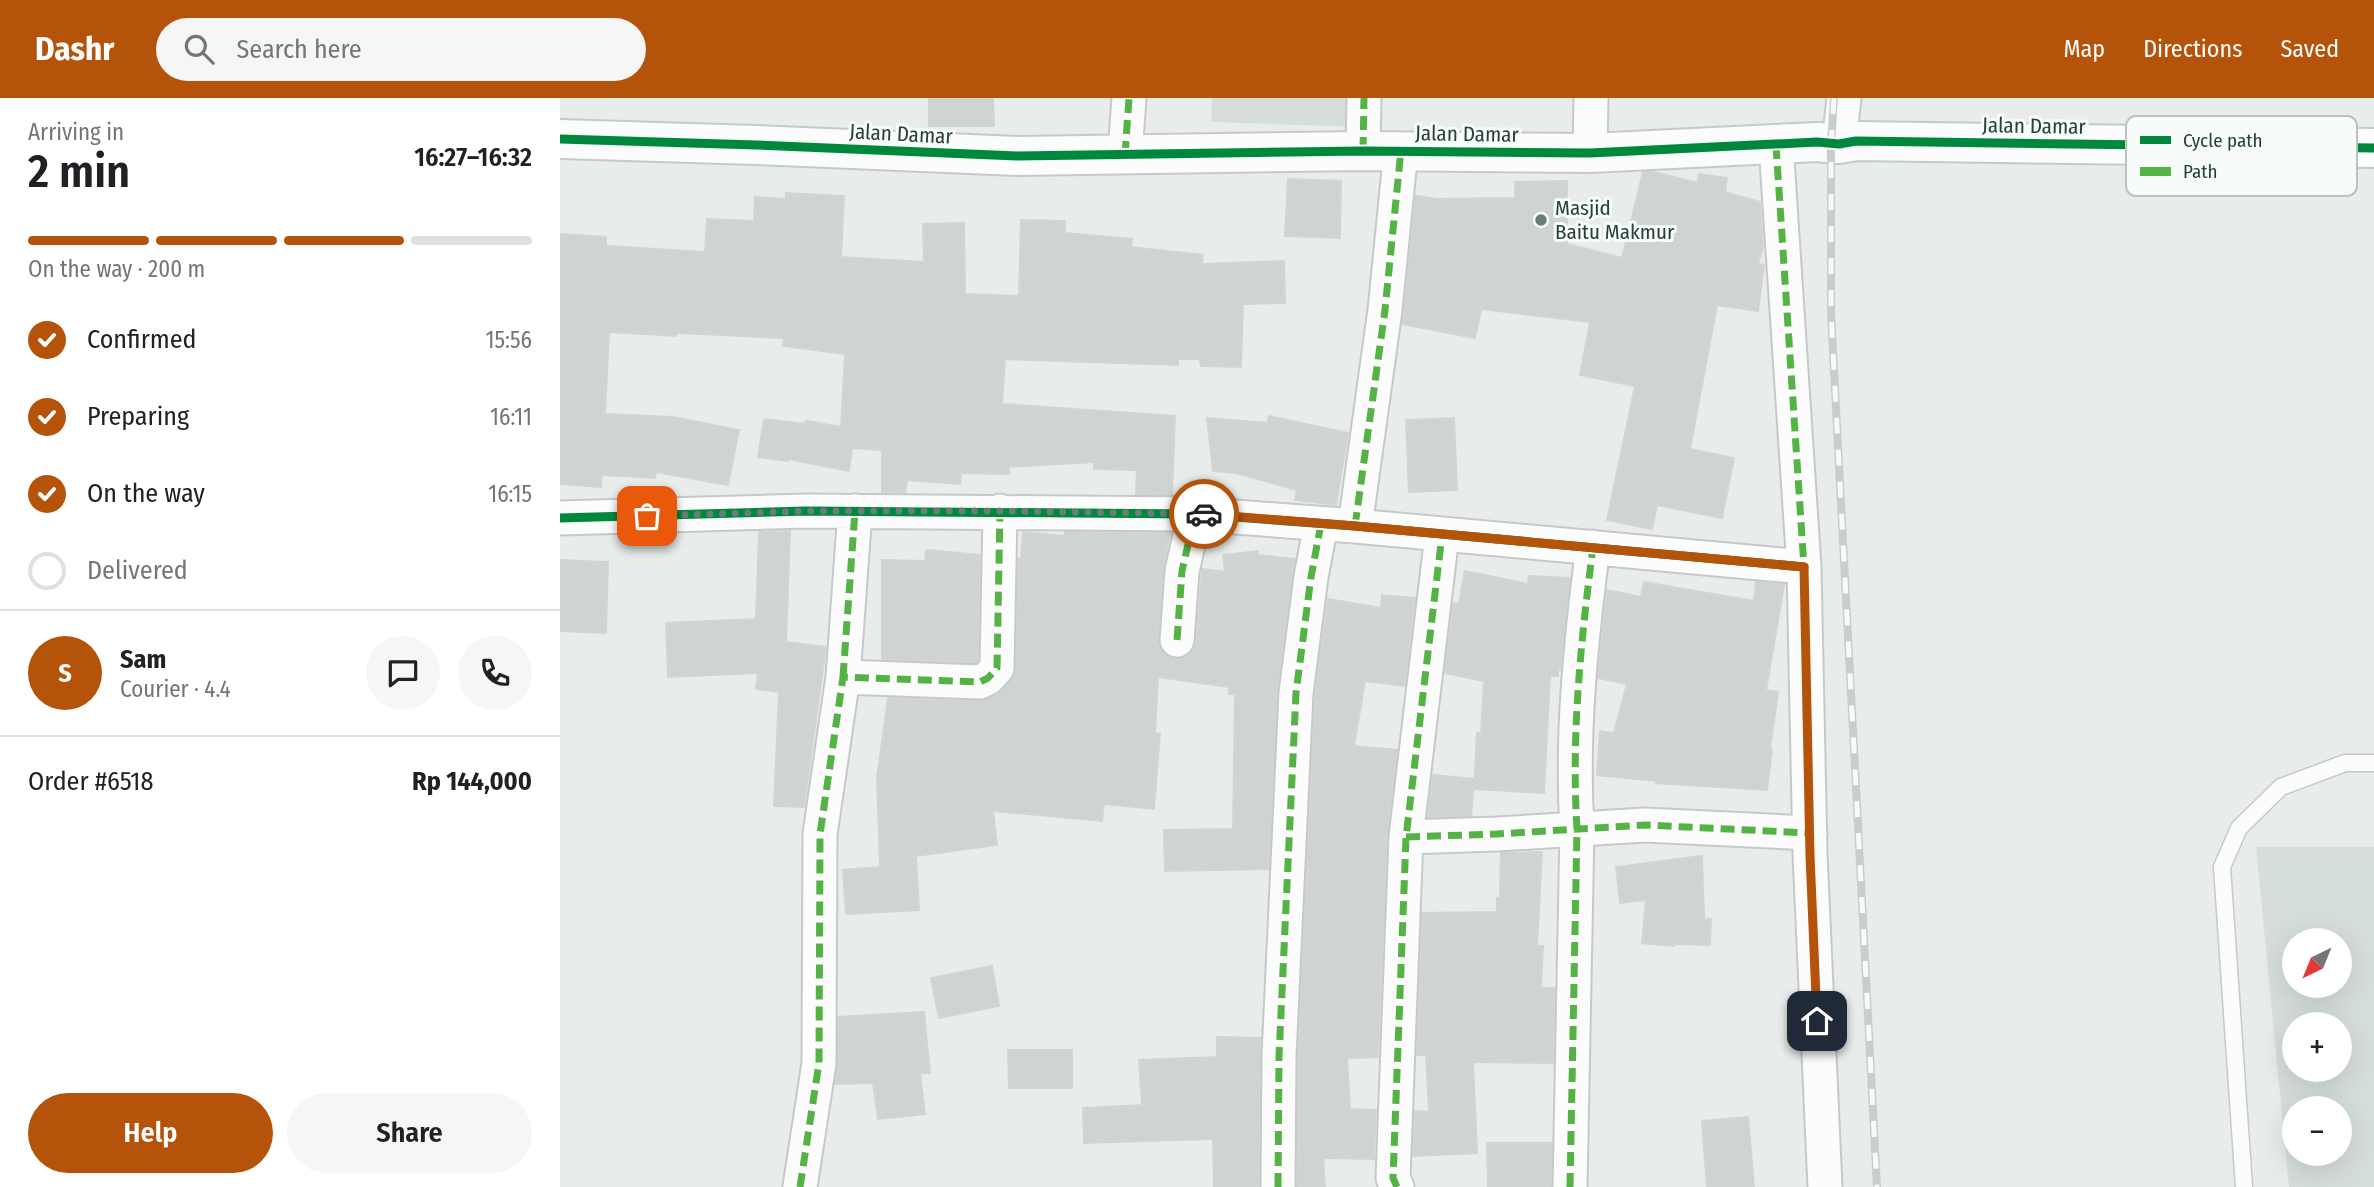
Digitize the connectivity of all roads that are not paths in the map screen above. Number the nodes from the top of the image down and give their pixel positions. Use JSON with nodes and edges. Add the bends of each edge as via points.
{"nodes":[{"id":1,"x":1129,"y":98,"type":"edge"},
{"id":2,"x":1364,"y":98,"type":"edge"},
{"id":3,"x":1591,"y":98,"type":"edge"},
{"id":4,"x":1844,"y":98,"type":"edge"},
{"id":5,"x":560,"y":139,"type":"edge"},
{"id":6,"x":1839,"y":144,"type":"junction"},
{"id":7,"x":1776,"y":145,"type":"junction"},
{"id":8,"x":2126,"y":145,"type":"edge"},
{"id":9,"x":1401,"y":150,"type":"junction"},
{"id":10,"x":1363,"y":151,"type":"junction"},
{"id":11,"x":1590,"y":153,"type":"junction"},
{"id":12,"x":1125,"y":155,"type":"junction"},
{"id":13,"x":855,"y":511,"type":"junction"},
{"id":14,"x":1000,"y":511,"type":"junction"},
{"id":15,"x":1195,"y":514,"type":"junction"},
{"id":16,"x":560,"y":518,"type":"edge"},
{"id":17,"x":1321,"y":524,"type":"junction"},
{"id":18,"x":1355,"y":526,"type":"junction"},
{"id":19,"x":1441,"y":535,"type":"junction"},
{"id":20,"x":1594,"y":547,"type":"junction"},
{"id":21,"x":1804,"y":567,"type":"junction"},
{"id":22,"x":1177,"y":640,"type":"dead end"},
{"id":23,"x":843,"y":677,"type":"junction"},
{"id":24,"x":2374,"y":764,"type":"edge"},
{"id":25,"x":1577,"y":828,"type":"junction"},
{"id":26,"x":1810,"y":833,"type":"junction"},
{"id":27,"x":1406,"y":837,"type":"junction"},
{"id":28,"x":800,"y":1187,"type":"edge"},
{"id":29,"x":1278,"y":1187,"type":"edge"},
{"id":30,"x":1397,"y":1187,"type":"edge"},
{"id":31,"x":1570,"y":1187,"type":"edge"},
{"id":32,"x":1825,"y":1187,"type":"edge"},
{"id":33,"x":2244,"y":1187,"type":"edge"}],
"edges":[{"from":1,"to":12,"type":"street"},
{"from":2,"to":10,"type":"street"},
{"from":3,"to":11,"type":"street"},
{"from":4,"to":6,"type":"street"},
{"from":5,"to":12,"type":"street","name":"Jalan Damar","via":[[1017,156]]},
{"from":6,"to":7,"type":"street","name":"Jalan Damar"},
{"from":6,"to":8,"type":"street","name":"Jalan Damar"},
{"from":7,"to":11,"type":"street","name":"Jalan Damar"},
{"from":7,"to":21,"type":"street"},
{"from":9,"to":10,"type":"street","name":"Jalan Damar"},
{"from":9,"to":11,"type":"street","name":"Jalan Damar"},
{"from":9,"to":18,"type":"street","via":[[1385,310]]},
{"from":10,"to":12,"type":"street","name":"Jalan Damar"},
{"from":13,"to":14,"type":"street"},
{"from":13,"to":16,"type":"street"},
{"from":13,"to":23,"type":"street"},
{"from":14,"to":15,"type":"street"},
{"from":14,"to":23,"type":"street","via":[[997,668],[992,675],[980,682]]},
{"from":15,"to":17,"type":"street"},
{"from":15,"to":22,"type":"street","via":[[1182,571]]},
{"from":17,"to":18,"type":"street"},
{"from":17,"to":29,"type":"street","via":[[1296,693],[1279,1056]]},
{"from":18,"to":19,"type":"street"},
{"from":19,"to":20,"type":"street"},
{"from":19,"to":27,"type":"street"},
{"from":20,"to":21,"type":"street"},
{"from":20,"to":25,"type":"street","via":[[1574,780]]},
{"from":21,"to":26,"type":"street"},
{"from":23,"to":28,"type":"street","via":[[820,834],[820,1063]]},
{"from":24,"to":33,"type":"lane","via":[[2345,763],[2281,787],[2239,828],[2222,867]]},
{"from":25,"to":26,"type":"street","via":[[1645,825]]},
{"from":25,"to":27,"type":"street"},
{"from":25,"to":31,"type":"street"},
{"from":26,"to":32,"type":"street"},
{"from":27,"to":30,"type":"street","via":[[1393,1178]]}]}
